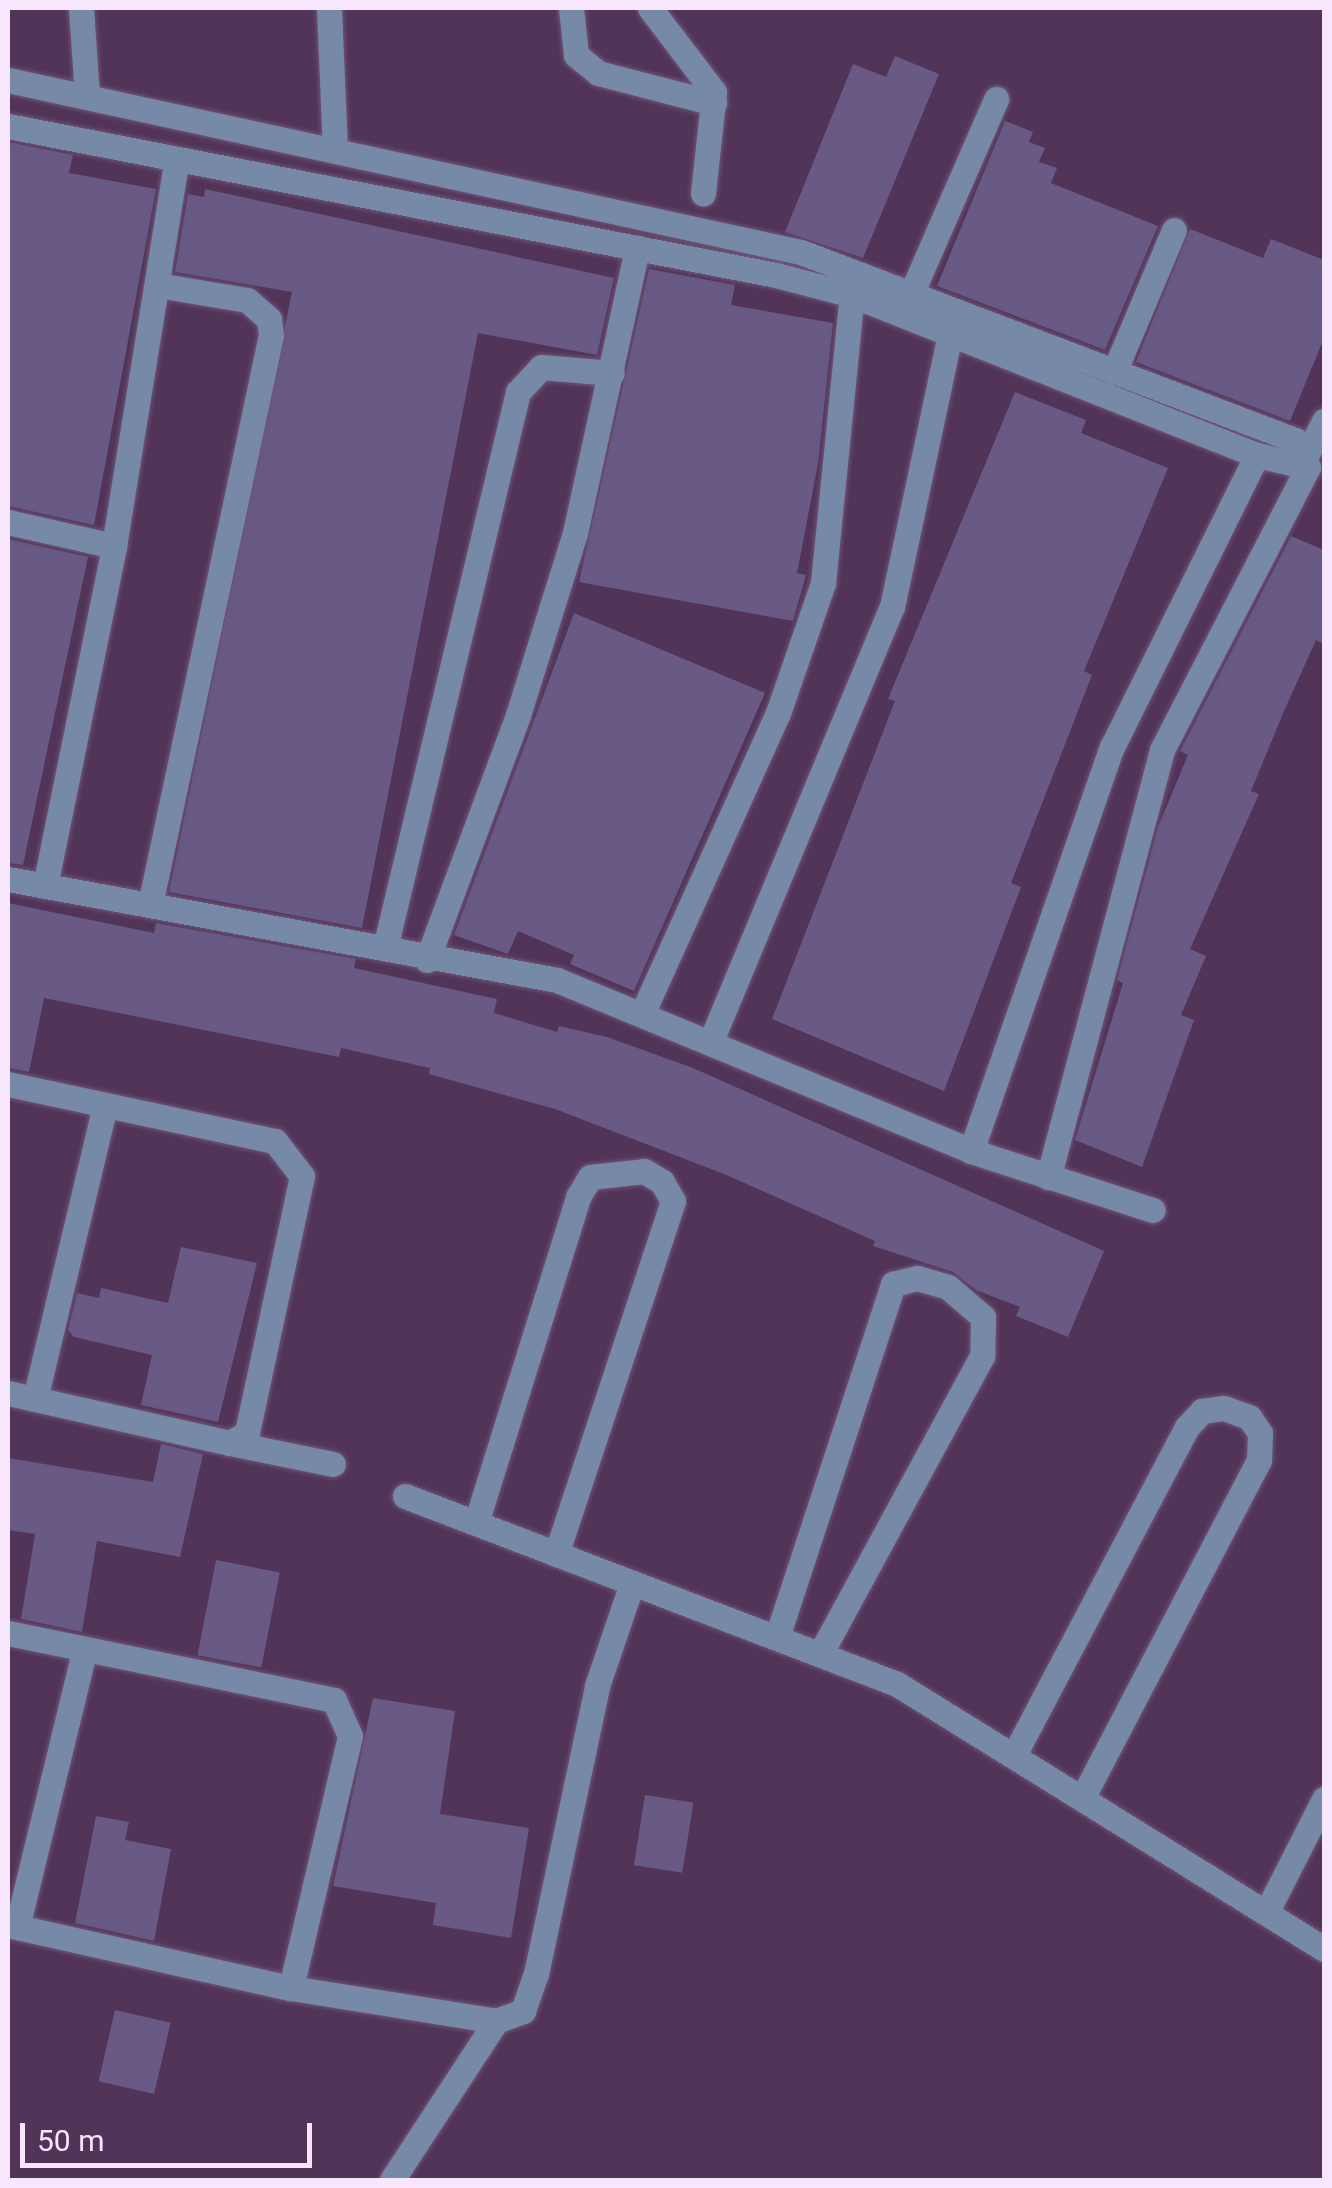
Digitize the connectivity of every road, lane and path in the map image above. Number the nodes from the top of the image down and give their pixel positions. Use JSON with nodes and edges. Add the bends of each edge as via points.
{"nodes":[{"id":1,"x":81,"y":8,"type":"edge"},
{"id":2,"x":329,"y":8,"type":"edge"},
{"id":3,"x":571,"y":8,"type":"edge"},
{"id":4,"x":650,"y":8,"type":"edge"},
{"id":5,"x":8,"y":80,"type":"edge"},
{"id":6,"x":86,"y":97,"type":"junction"},
{"id":7,"x":996,"y":99,"type":"dead end"},
{"id":8,"x":714,"y":103,"type":"junction"},
{"id":9,"x":8,"y":126,"type":"edge"},
{"id":10,"x":335,"y":151,"type":"junction"},
{"id":11,"x":176,"y":164,"type":"junction"},
{"id":12,"x":704,"y":193,"type":"dead end"},
{"id":13,"x":1174,"y":230,"type":"dead end"},
{"id":14,"x":637,"y":248,"type":"junction"},
{"id":15,"x":157,"y":285,"type":"junction"},
{"id":16,"x":911,"y":294,"type":"junction"},
{"id":17,"x":852,"y":295,"type":"junction"},
{"id":18,"x":950,"y":334,"type":"junction"},
{"id":19,"x":1114,"y":372,"type":"junction"},
{"id":20,"x":612,"y":373,"type":"junction"},
{"id":21,"x":1324,"y":421,"type":"edge"},
{"id":22,"x":1257,"y":455,"type":"junction"},
{"id":23,"x":1307,"y":463,"type":"junction"},
{"id":24,"x":8,"y":522,"type":"edge"},
{"id":25,"x":114,"y":546,"type":"junction"},
{"id":26,"x":8,"y":879,"type":"edge"},
{"id":27,"x":45,"y":886,"type":"junction"},
{"id":28,"x":150,"y":905,"type":"junction"},
{"id":29,"x":386,"y":948,"type":"junction"},
{"id":30,"x":428,"y":960,"type":"junction"},
{"id":31,"x":642,"y":1014,"type":"junction"},
{"id":32,"x":711,"y":1041,"type":"junction"},
{"id":33,"x":8,"y":1084,"type":"edge"},
{"id":34,"x":104,"y":1105,"type":"junction"},
{"id":35,"x":970,"y":1151,"type":"junction"},
{"id":36,"x":1048,"y":1177,"type":"junction"},
{"id":37,"x":1152,"y":1210,"type":"dead end"},
{"id":38,"x":8,"y":1392,"type":"edge"},
{"id":39,"x":34,"y":1399,"type":"junction"},
{"id":40,"x":230,"y":1443,"type":"junction"},
{"id":41,"x":333,"y":1464,"type":"dead end"},
{"id":42,"x":404,"y":1496,"type":"dead end"},
{"id":43,"x":476,"y":1523,"type":"junction"},
{"id":44,"x":556,"y":1554,"type":"junction"},
{"id":45,"x":632,"y":1583,"type":"junction"},
{"id":46,"x":8,"y":1633,"type":"edge"},
{"id":47,"x":776,"y":1636,"type":"junction"},
{"id":48,"x":85,"y":1649,"type":"junction"},
{"id":49,"x":822,"y":1654,"type":"junction"},
{"id":50,"x":1014,"y":1755,"type":"junction"},
{"id":51,"x":1082,"y":1798,"type":"junction"},
{"id":52,"x":1324,"y":1799,"type":"edge"},
{"id":53,"x":1267,"y":1911,"type":"junction"},
{"id":54,"x":12,"y":1926,"type":"edge"},
{"id":55,"x":1324,"y":1950,"type":"edge"},
{"id":56,"x":292,"y":1988,"type":"junction"},
{"id":57,"x":496,"y":2021,"type":"junction"},
{"id":58,"x":392,"y":2180,"type":"edge"}],
"edges":[{"from":1,"to":6,"type":"street"},
{"from":2,"to":10,"type":"street"},
{"from":3,"to":8,"type":"street","via":[[576,55],[598,73]]},
{"from":4,"to":8,"type":"street","via":[[707,80]]},
{"from":5,"to":6,"type":"street"},
{"from":6,"to":10,"type":"street"},
{"from":7,"to":16,"type":"street"},
{"from":8,"to":12,"type":"street"},
{"from":9,"to":11,"type":"street"},
{"from":10,"to":16,"type":"street","via":[[801,252]]},
{"from":11,"to":14,"type":"street"},
{"from":11,"to":15,"type":"street"},
{"from":13,"to":19,"type":"street"},
{"from":14,"to":17,"type":"street"},
{"from":14,"to":20,"type":"street"},
{"from":15,"to":25,"type":"street"},
{"from":15,"to":28,"type":"street","via":[[247,300],[269,319],[271,334]]},
{"from":16,"to":19,"type":"street"},
{"from":17,"to":18,"type":"street"},
{"from":17,"to":31,"type":"street","via":[[823,583],[778,713]]},
{"from":18,"to":22,"type":"street"},
{"from":18,"to":32,"type":"street","via":[[892,607]]},
{"from":19,"to":23,"type":"street","via":[[1295,440]]},
{"from":20,"to":29,"type":"street","via":[[541,367],[518,392]]},
{"from":20,"to":30,"type":"street","via":[[575,533],[518,715]]},
{"from":21,"to":23,"type":"street"},
{"from":22,"to":23,"type":"street"},
{"from":22,"to":35,"type":"street","via":[[1112,746]]},
{"from":23,"to":36,"type":"street","via":[[1162,750]]},
{"from":24,"to":25,"type":"street"},
{"from":25,"to":27,"type":"street"},
{"from":26,"to":27,"type":"street"},
{"from":27,"to":28,"type":"street"},
{"from":28,"to":29,"type":"street"},
{"from":29,"to":30,"type":"street"},
{"from":30,"to":31,"type":"street","via":[[557,980]]},
{"from":31,"to":32,"type":"street"},
{"from":32,"to":35,"type":"street"},
{"from":33,"to":34,"type":"street"},
{"from":34,"to":39,"type":"street"},
{"from":34,"to":40,"type":"street","via":[[275,1141],[302,1176],[246,1433]]},
{"from":35,"to":36,"type":"street"},
{"from":36,"to":37,"type":"street"},
{"from":38,"to":39,"type":"street"},
{"from":39,"to":40,"type":"street"},
{"from":40,"to":41,"type":"street"},
{"from":42,"to":43,"type":"street"},
{"from":43,"to":44,"type":"street"},
{"from":43,"to":44,"type":"street","via":[[578,1198],[590,1177],[644,1171],[662,1182],[673,1201]]},
{"from":44,"to":45,"type":"street"},
{"from":45,"to":47,"type":"street"},
{"from":45,"to":57,"type":"street","via":[[598,1686],[536,1974],[522,2011]]},
{"from":46,"to":48,"type":"street"},
{"from":47,"to":49,"type":"street"},
{"from":47,"to":49,"type":"street","via":[[893,1284],[917,1278],[948,1287],[982,1316],[982,1356]]},
{"from":48,"to":54,"type":"street"},
{"from":48,"to":56,"type":"street","via":[[334,1700],[350,1736]]},
{"from":49,"to":50,"type":"street","via":[[897,1684]]},
{"from":50,"to":51,"type":"street"},
{"from":50,"to":51,"type":"street","via":[[1187,1427],[1202,1411],[1224,1408],[1249,1417],[1260,1432],[1258,1460]]},
{"from":51,"to":53,"type":"street"},
{"from":52,"to":53,"type":"street"},
{"from":53,"to":55,"type":"street"},
{"from":54,"to":56,"type":"street"},
{"from":56,"to":57,"type":"street"},
{"from":57,"to":58,"type":"street"}]}
